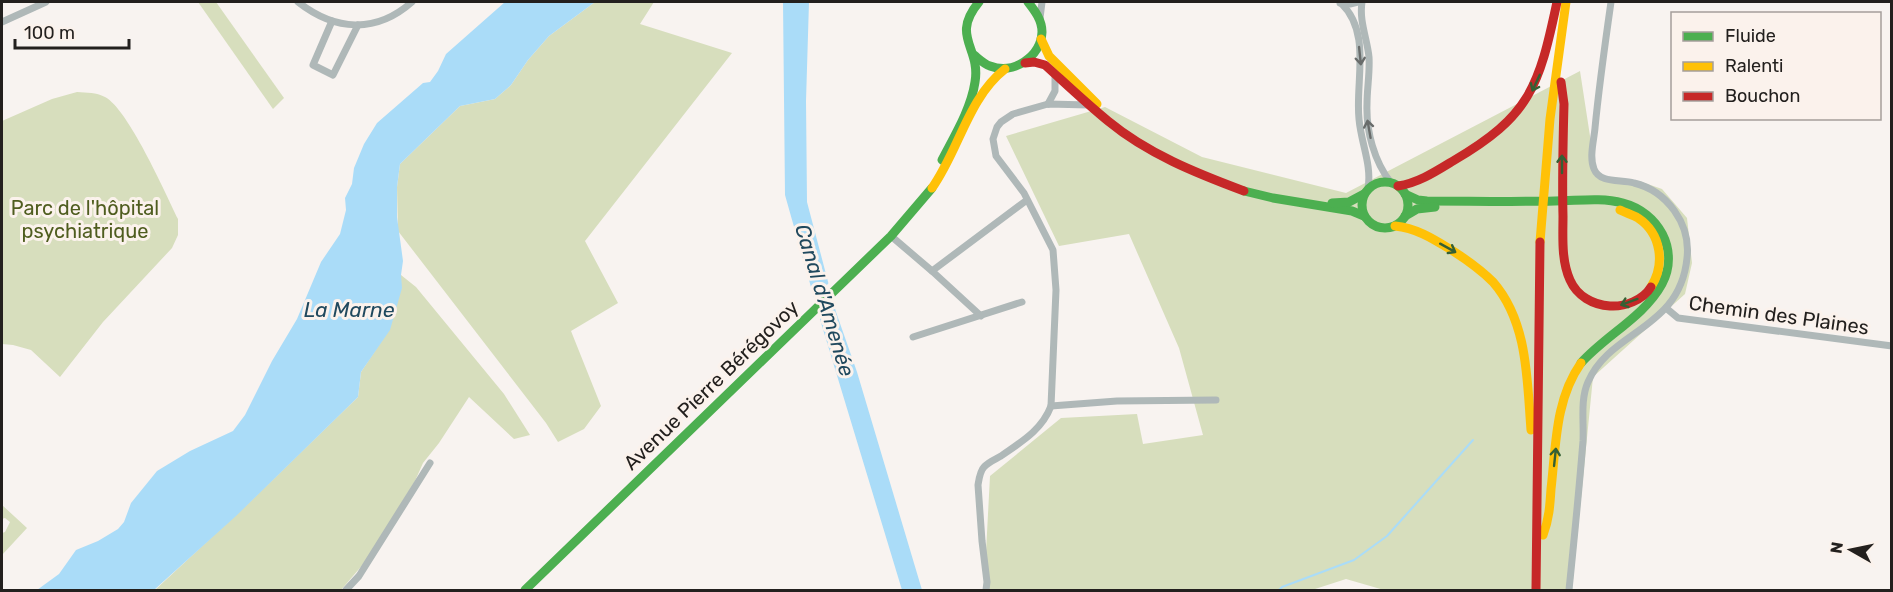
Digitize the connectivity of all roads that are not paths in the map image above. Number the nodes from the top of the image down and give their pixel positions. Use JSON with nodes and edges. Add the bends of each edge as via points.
{"nodes":[{"id":1,"x":46,"y":2,"type":"edge"},
{"id":2,"x":298,"y":2,"type":"edge"},
{"id":3,"x":412,"y":2,"type":"edge"},
{"id":4,"x":979,"y":2,"type":"edge"},
{"id":5,"x":1028,"y":2,"type":"edge"},
{"id":6,"x":1042,"y":2,"type":"edge"},
{"id":7,"x":1339,"y":2,"type":"edge"},
{"id":8,"x":1360,"y":2,"type":"edge"},
{"id":9,"x":1557,"y":2,"type":"edge"},
{"id":10,"x":1566,"y":2,"type":"edge"},
{"id":11,"x":1572,"y":2,"type":"edge"},
{"id":12,"x":1611,"y":2,"type":"edge"},
{"id":13,"x":1040,"y":18,"type":"junction"},
{"id":14,"x":332,"y":21,"type":"junction"},
{"id":15,"x":2,"y":22,"type":"edge"},
{"id":16,"x":358,"y":25,"type":"junction"},
{"id":17,"x":1041,"y":39,"type":"junction"},
{"id":18,"x":973,"y":53,"type":"junction"},
{"id":19,"x":1025,"y":63,"type":"junction"},
{"id":20,"x":1005,"y":69,"type":"junction"},
{"id":21,"x":1055,"y":74,"type":"junction"},
{"id":22,"x":1561,"y":82,"type":"junction"},
{"id":23,"x":1048,"y":104,"type":"junction"},
{"id":24,"x":1089,"y":105,"type":"junction"},
{"id":25,"x":1394,"y":184,"type":"junction"},
{"id":26,"x":1366,"y":191,"type":"junction"},
{"id":27,"x":1405,"y":194,"type":"junction"},
{"id":28,"x":1027,"y":200,"type":"junction"},
{"id":29,"x":921,"y":201,"type":"junction"},
{"id":30,"x":1525,"y":204,"type":"junction"},
{"id":31,"x":1583,"y":204,"type":"junction"},
{"id":32,"x":1364,"y":216,"type":"junction"},
{"id":33,"x":1405,"y":216,"type":"junction"},
{"id":34,"x":1395,"y":226,"type":"junction"},
{"id":35,"x":891,"y":236,"type":"junction"},
{"id":36,"x":932,"y":272,"type":"junction"},
{"id":37,"x":1022,"y":302,"type":"dead end"},
{"id":38,"x":1666,"y":308,"type":"junction"},
{"id":39,"x":981,"y":316,"type":"junction"},
{"id":40,"x":913,"y":337,"type":"dead end"},
{"id":41,"x":1892,"y":346,"type":"edge"},
{"id":42,"x":1216,"y":400,"type":"dead end"},
{"id":43,"x":1051,"y":406,"type":"junction"},
{"id":44,"x":430,"y":463,"type":"dead end"},
{"id":45,"x":1538,"y":471,"type":"junction"},
{"id":46,"x":1543,"y":535,"type":"junction"},
{"id":47,"x":346,"y":591,"type":"edge"},
{"id":48,"x":525,"y":591,"type":"edge"},
{"id":49,"x":986,"y":591,"type":"edge"},
{"id":50,"x":1536,"y":591,"type":"edge"},
{"id":51,"x":1542,"y":591,"type":"edge"},
{"id":52,"x":1569,"y":591,"type":"edge"}],
"edges":[{"from":1,"to":15,"type":"street"},
{"from":2,"to":14,"type":"street"},
{"from":3,"to":16,"type":"street","via":[[372,24]]},
{"from":4,"to":18,"type":"main road","via":[[971,10],[966,26],[967,42]]},
{"from":5,"to":13,"type":"main road"},
{"from":6,"to":13,"type":"street"},
{"from":7,"to":8,"type":"street"},
{"from":7,"to":26,"type":"street","one_way":true,"via":[[1354,22],[1360,51],[1358,108],[1370,172]]},
{"from":25,"to":8,"type":"street","one_way":true,"via":[[1377,162],[1368,125],[1369,64]]},
{"from":9,"to":25,"type":"main road","one_way":true,"via":[[1540,73],[1512,120],[1474,149],[1413,183]]},
{"from":10,"to":45,"type":"main road","via":[[1542,193]]},
{"from":11,"to":22,"type":"main road"},
{"from":12,"to":38,"type":"street","via":[[1593,165],[1601,178],[1636,183],[1659,194],[1682,225],[1688,245],[1685,271]]},
{"from":13,"to":17,"type":"main road"},
{"from":14,"to":16,"type":"street"},
{"from":14,"to":16,"type":"street","via":[[313,65],[333,75]]},
{"from":17,"to":19,"type":"main road"},
{"from":17,"to":26,"type":"main road","via":[[1054,62],[1113,118],[1191,165],[1246,186],[1334,203],[1349,202]]},
{"from":18,"to":20,"type":"main road","via":[[983,63]]},
{"from":18,"to":29,"type":"main road","via":[[976,79],[971,97]]},
{"from":19,"to":20,"type":"main road"},
{"from":19,"to":21,"type":"main road","via":[[1041,64]]},
{"from":20,"to":29,"type":"main road","via":[[990,81],[948,162]]},
{"from":21,"to":23,"type":"street","via":[[1055,91]]},
{"from":21,"to":24,"type":"main road"},
{"from":31,"to":22,"type":"main road","one_way":true,"via":[[1626,212],[1639,219],[1658,241],[1660,267],[1652,286],[1636,301],[1621,306],[1592,302],[1578,292],[1568,276],[1563,243]]},
{"from":22,"to":46,"type":"main road","via":[[1546,237]]},
{"from":23,"to":24,"type":"street"},
{"from":23,"to":28,"type":"street","via":[[1006,117],[993,139],[993,152]]},
{"from":24,"to":32,"type":"main road","via":[[1149,149],[1215,181],[1273,198]]},
{"from":25,"to":26,"type":"main road","via":[[1379,183]]},
{"from":25,"to":27,"type":"main road"},
{"from":26,"to":32,"type":"main road","via":[[1361,205]]},
{"from":27,"to":30,"type":"main road","via":[[1427,201]]},
{"from":27,"to":33,"type":"main road"},
{"from":28,"to":36,"type":"street"},
{"from":28,"to":43,"type":"street","via":[[1053,250]]},
{"from":29,"to":35,"type":"main road","name":"Avenue Pierre Bérégovoy"},
{"from":30,"to":31,"type":"main road"},
{"from":30,"to":33,"type":"main road","via":[[1427,207]]},
{"from":46,"to":31,"type":"main road","one_way":true,"via":[[1566,390],[1596,346],[1656,294],[1669,259],[1662,230],[1645,212],[1623,202]]},
{"from":32,"to":34,"type":"main road","via":[[1374,226]]},
{"from":33,"to":34,"type":"main road"},
{"from":34,"to":45,"type":"main road","one_way":true,"via":[[1411,228],[1467,259],[1506,298],[1524,355],[1533,458]]},
{"from":35,"to":36,"type":"street"},
{"from":35,"to":48,"type":"main road","name":"Avenue Pierre Bérégovoy"},
{"from":36,"to":39,"type":"street"},
{"from":37,"to":39,"type":"street"},
{"from":38,"to":41,"type":"street","name":"Chemin des Plaines","via":[[1678,318]]},
{"from":38,"to":52,"type":"street","via":[[1603,360],[1586,387]]},
{"from":39,"to":40,"type":"street"},
{"from":42,"to":43,"type":"street"},
{"from":43,"to":49,"type":"street","via":[[1038,429],[984,467],[980,476]]},
{"from":44,"to":47,"type":"street"},
{"from":45,"to":50,"type":"main road"},
{"from":46,"to":51,"type":"main road"}]}
